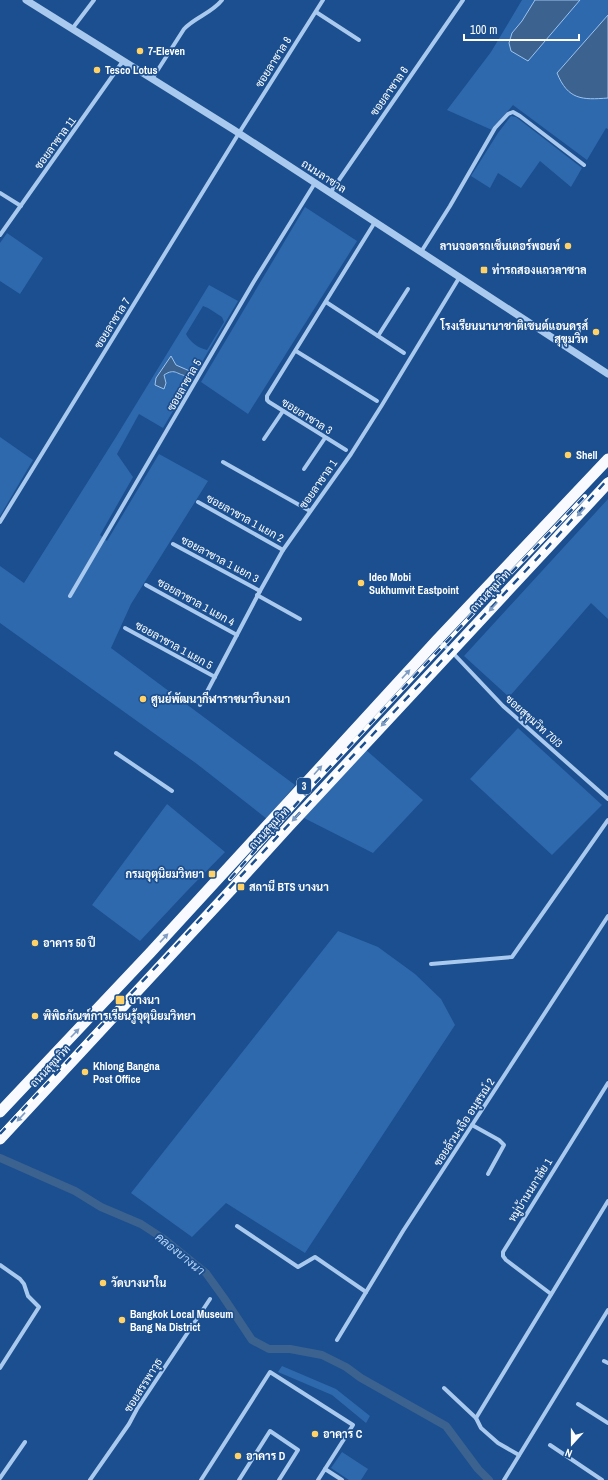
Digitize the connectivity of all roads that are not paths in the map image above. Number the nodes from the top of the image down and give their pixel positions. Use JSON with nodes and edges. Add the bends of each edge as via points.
{"nodes":[{"id":1,"x":26,"y":0,"type":"edge"},
{"id":2,"x":94,"y":0,"type":"edge"},
{"id":3,"x":222,"y":0,"type":"edge"},
{"id":4,"x":323,"y":0,"type":"edge"},
{"id":5,"x":463,"y":0,"type":"edge"},
{"id":6,"x":316,"y":12,"type":"junction"},
{"id":7,"x":72,"y":29,"type":"junction"},
{"id":8,"x":359,"y":40,"type":"dead end"},
{"id":9,"x":123,"y":61,"type":"junction"},
{"id":10,"x":152,"y":79,"type":"junction"},
{"id":11,"x":239,"y":133,"type":"junction"},
{"id":12,"x":584,"y":165,"type":"dead end"},
{"id":13,"x":315,"y":183,"type":"junction"},
{"id":14,"x":0,"y":193,"type":"edge"},
{"id":15,"x":330,"y":193,"type":"junction"},
{"id":16,"x":21,"y":206,"type":"junction"},
{"id":17,"x":375,"y":222,"type":"junction"},
{"id":18,"x":0,"y":235,"type":"edge"},
{"id":19,"x":420,"y":252,"type":"junction"},
{"id":20,"x":459,"y":278,"type":"junction"},
{"id":21,"x":408,"y":289,"type":"dead end"},
{"id":22,"x":326,"y":302,"type":"junction"},
{"id":23,"x":378,"y":336,"type":"junction"},
{"id":24,"x":296,"y":351,"type":"junction"},
{"id":25,"x":404,"y":353,"type":"dead end"},
{"id":26,"x":608,"y":374,"type":"edge"},
{"id":27,"x":377,"y":401,"type":"dead end"},
{"id":28,"x":283,"y":411,"type":"junction"},
{"id":29,"x":325,"y":438,"type":"junction"},
{"id":30,"x":264,"y":439,"type":"dead end"},
{"id":31,"x":346,"y":450,"type":"dead end"},
{"id":32,"x":608,"y":459,"type":"edge"},
{"id":33,"x":223,"y":462,"type":"dead end"},
{"id":34,"x":304,"y":469,"type":"dead end"},
{"id":35,"x":608,"y":483,"type":"edge"},
{"id":36,"x":198,"y":502,"type":"dead end"},
{"id":37,"x":310,"y":511,"type":"junction"},
{"id":38,"x":0,"y":522,"type":"edge"},
{"id":39,"x":173,"y":544,"type":"dead end"},
{"id":40,"x":283,"y":550,"type":"junction"},
{"id":41,"x":146,"y":585,"type":"dead end"},
{"id":42,"x":258,"y":593,"type":"junction"},
{"id":43,"x":70,"y":596,"type":"dead end"},
{"id":44,"x":300,"y":619,"type":"dead end"},
{"id":45,"x":125,"y":628,"type":"dead end"},
{"id":46,"x":237,"y":635,"type":"junction"},
{"id":47,"x":438,"y":640,"type":"junction"},
{"id":48,"x":451,"y":651,"type":"junction"},
{"id":49,"x":215,"y":677,"type":"junction"},
{"id":50,"x":200,"y":705,"type":"dead end"},
{"id":51,"x":116,"y":753,"type":"dead end"},
{"id":52,"x":172,"y":791,"type":"dead end"},
{"id":53,"x":608,"y":799,"type":"edge"},
{"id":54,"x":608,"y":820,"type":"edge"},
{"id":55,"x":608,"y":916,"type":"edge"},
{"id":56,"x":431,"y":964,"type":"dead end"},
{"id":57,"x":608,"y":1083,"type":"edge"},
{"id":58,"x":0,"y":1112,"type":"edge"},
{"id":59,"x":472,"y":1125,"type":"junction"},
{"id":60,"x":0,"y":1139,"type":"edge"},
{"id":61,"x":488,"y":1174,"type":"dead end"},
{"id":62,"x":608,"y":1202,"type":"edge"},
{"id":63,"x":237,"y":1226,"type":"dead end"},
{"id":64,"x":0,"y":1265,"type":"edge"},
{"id":65,"x":366,"y":1292,"type":"junction"},
{"id":66,"x":551,"y":1294,"type":"junction"},
{"id":67,"x":210,"y":1299,"type":"dead end"},
{"id":68,"x":608,"y":1310,"type":"edge"},
{"id":69,"x":338,"y":1340,"type":"dead end"},
{"id":70,"x":0,"y":1368,"type":"edge"},
{"id":71,"x":444,"y":1388,"type":"dead end"},
{"id":72,"x":578,"y":1404,"type":"dead end"},
{"id":73,"x":476,"y":1418,"type":"junction"},
{"id":74,"x":608,"y":1423,"type":"edge"},
{"id":75,"x":25,"y":1442,"type":"dead end"},
{"id":76,"x":550,"y":1445,"type":"dead end"},
{"id":77,"x":519,"y":1455,"type":"junction"},
{"id":78,"x":325,"y":1469,"type":"junction"},
{"id":79,"x":0,"y":1478,"type":"edge"},
{"id":80,"x":90,"y":1480,"type":"edge"},
{"id":81,"x":201,"y":1480,"type":"edge"},
{"id":82,"x":239,"y":1480,"type":"edge"},
{"id":83,"x":279,"y":1480,"type":"edge"},
{"id":84,"x":318,"y":1480,"type":"edge"},
{"id":85,"x":342,"y":1480,"type":"edge"},
{"id":86,"x":504,"y":1480,"type":"edge"},
{"id":87,"x":602,"y":1480,"type":"edge"}],
"edges":[{"from":1,"to":7,"type":"street","name":"ถนนลาซาล"},
{"from":2,"to":7,"type":"street"},
{"from":3,"to":10,"type":"street","via":[[215,8],[190,22]]},
{"from":4,"to":6,"type":"street","name":"ซอยลาซาล 8"},
{"from":5,"to":15,"type":"street","name":"ซอยลาซาล 6"},
{"from":6,"to":8,"type":"street"},
{"from":6,"to":11,"type":"street","name":"ซอยลาซาล 8"},
{"from":7,"to":9,"type":"street","name":"ถนนลาซาล"},
{"from":9,"to":10,"type":"street","name":"ถนนลาซาล"},
{"from":9,"to":16,"type":"street","name":"ซอยลาซาล 11"},
{"from":10,"to":11,"type":"street","name":"ถนนลาซาล"},
{"from":11,"to":13,"type":"street","name":"ถนนลาซาล"},
{"from":11,"to":38,"type":"street","name":"ซอยลาซาล 7"},
{"from":12,"to":19,"type":"street","via":[[520,116],[513,112],[508,114],[495,128]]},
{"from":13,"to":15,"type":"street","name":"ถนนลาซาล"},
{"from":13,"to":43,"type":"street","name":"ซอยลาซาล 5","via":[[253,283]]},
{"from":14,"to":16,"type":"street"},
{"from":15,"to":17,"type":"street","name":"ถนนลาซาล"},
{"from":16,"to":18,"type":"street","name":"ซอยลาซาล 11"},
{"from":17,"to":19,"type":"street","name":"ถนนลาซาล"},
{"from":17,"to":22,"type":"street","name":"ซอยลาซาล 3"},
{"from":19,"to":20,"type":"street","name":"ถนนลาซาล"},
{"from":20,"to":26,"type":"street","name":"ถนนลาซาล"},
{"from":20,"to":37,"type":"street","name":"ซอยลาซาล 1","via":[[351,454]]},
{"from":21,"to":23,"type":"street"},
{"from":22,"to":23,"type":"street"},
{"from":22,"to":24,"type":"street","name":"ซอยลาซาล 3"},
{"from":23,"to":25,"type":"street"},
{"from":24,"to":27,"type":"street"},
{"from":24,"to":28,"type":"street","name":"ซอยลาซาล 3","via":[[267,400]]},
{"from":28,"to":29,"type":"street","name":"ซอยลาซาล 3"},
{"from":28,"to":30,"type":"street"},
{"from":29,"to":31,"type":"street","name":"ซอยลาซาล 3"},
{"from":29,"to":34,"type":"street"},
{"from":32,"to":47,"type":"highway","name":"ถนนสุขุมวิท","number":"3"},
{"from":33,"to":37,"type":"street"},
{"from":35,"to":48,"type":"highway","name":"ถนนสุขุมวิท","number":"3","one_way":true},
{"from":36,"to":40,"type":"street","name":"ซอยลาซาล 1 แยก 2"},
{"from":37,"to":40,"type":"street","name":"ซอยลาซาล 1"},
{"from":39,"to":42,"type":"street","name":"ซอยลาซาล 1 แยก 3"},
{"from":40,"to":42,"type":"street","name":"ซอยลาซาล 1"},
{"from":41,"to":46,"type":"street","name":"ซอยลาซาล 1 แยก 4"},
{"from":42,"to":44,"type":"street","name":"ซอยลาซาล 1 แยก 3"},
{"from":42,"to":46,"type":"street","name":"ซอยลาซาล 1"},
{"from":45,"to":49,"type":"street","name":"ซอยลาซาล 1 แยก 5"},
{"from":46,"to":49,"type":"street","name":"ซอยลาซาล 1"},
{"from":47,"to":48,"type":"street","name":"ซอยสุขุมวิท 70/3"},
{"from":58,"to":47,"type":"highway","name":"ถนนสุขุมวิท","number":"3","one_way":true},
{"from":48,"to":53,"type":"street","name":"ซอยสุขุมวิท 70/3","via":[[503,706]]},
{"from":48,"to":60,"type":"highway","name":"ถนนสุขุมวิท","number":"3","one_way":true},
{"from":49,"to":50,"type":"street","name":"ซอยลาซาล 1"},
{"from":51,"to":52,"type":"street"},
{"from":54,"to":56,"type":"street","via":[[512,957]]},
{"from":55,"to":59,"type":"street","name":"ซอยล้วน-เจือ อนุสรณ์ 2"},
{"from":57,"to":66,"type":"street","name":"หมู่บ้านนภาลัย 1","via":[[503,1252],[506,1260]]},
{"from":59,"to":61,"type":"street","via":[[504,1145]]},
{"from":59,"to":65,"type":"street","name":"ซอยล้วน-เจือ อนุสรณ์ 2"},
{"from":62,"to":66,"type":"street"},
{"from":63,"to":65,"type":"street","via":[[298,1267],[315,1257]]},
{"from":64,"to":70,"type":"street","via":[[20,1278],[28,1296],[39,1307]]},
{"from":65,"to":69,"type":"street","name":"ซอยล้วน-เจือ อนุสรณ์ 2"},
{"from":66,"to":73,"type":"street"},
{"from":67,"to":80,"type":"street","name":"ซอยสรรพาวุธ"},
{"from":68,"to":77,"type":"street"},
{"from":71,"to":73,"type":"street"},
{"from":72,"to":74,"type":"street"},
{"from":73,"to":77,"type":"street","via":[[482,1428],[498,1443]]},
{"from":75,"to":79,"type":"street"},
{"from":76,"to":87,"type":"street"},
{"from":77,"to":86,"type":"street"},
{"from":78,"to":81,"type":"street","via":[[353,1425],[270,1372]]},
{"from":78,"to":84,"type":"street"},
{"from":78,"to":85,"type":"street"},
{"from":82,"to":83,"type":"street","via":[[270,1431],[298,1450]]}]}
